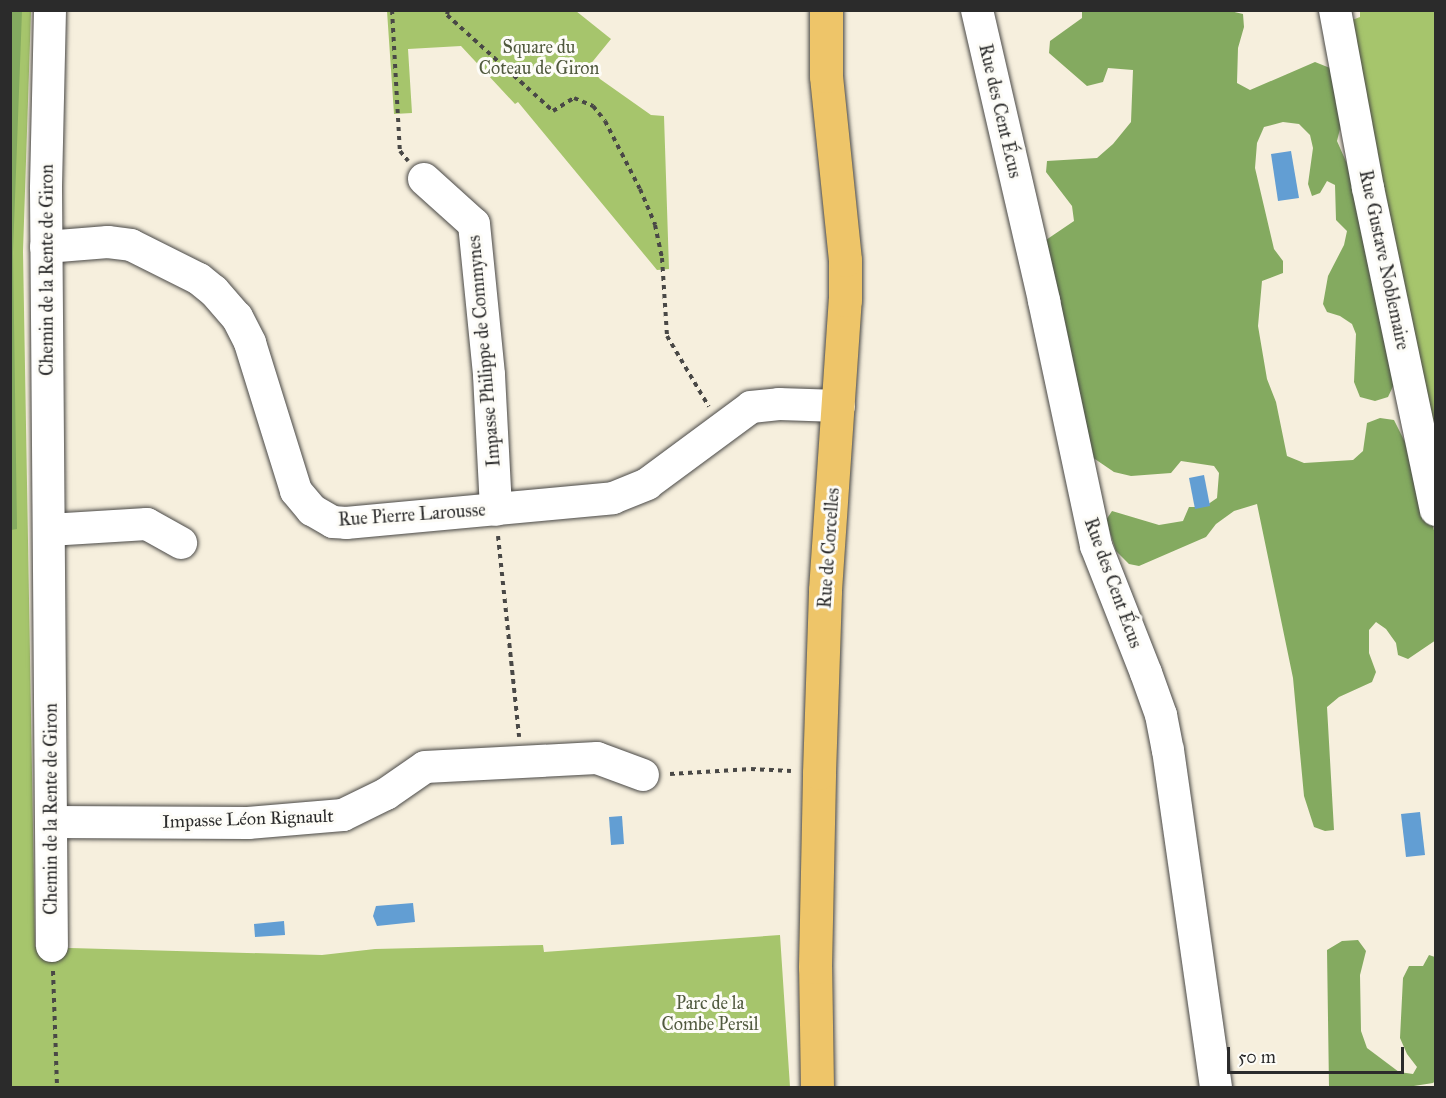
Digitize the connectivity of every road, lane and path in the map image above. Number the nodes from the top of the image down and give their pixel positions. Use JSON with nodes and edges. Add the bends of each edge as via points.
{"nodes":[{"id":1,"x":50,"y":10,"type":"edge"},
{"id":2,"x":392,"y":10,"type":"edge"},
{"id":3,"x":448,"y":10,"type":"edge"},
{"id":4,"x":826,"y":10,"type":"edge"},
{"id":5,"x":977,"y":10,"type":"edge"},
{"id":6,"x":1335,"y":10,"type":"edge"},
{"id":7,"x":424,"y":179,"type":"joint"},
{"id":8,"x":46,"y":247,"type":"junction"},
{"id":9,"x":839,"y":406,"type":"junction"},
{"id":10,"x":721,"y":428,"type":"junction"},
{"id":11,"x":496,"y":510,"type":"junction"},
{"id":12,"x":1436,"y":510,"type":"edge"},
{"id":13,"x":49,"y":531,"type":"junction"},
{"id":14,"x":181,"y":543,"type":"dead end"},
{"id":15,"x":521,"y":762,"type":"junction"},
{"id":16,"x":819,"y":773,"type":"junction"},
{"id":17,"x":643,"y":775,"type":"joint"},
{"id":18,"x":52,"y":822,"type":"junction"},
{"id":19,"x":52,"y":946,"type":"joint"},
{"id":20,"x":57,"y":1088,"type":"edge"},
{"id":21,"x":817,"y":1088,"type":"edge"},
{"id":22,"x":1216,"y":1088,"type":"edge"}],
"edges":[{"from":1,"to":8,"type":"street","name":"Chemin de la Rente de Giron"},
{"from":2,"to":7,"type":"path","via":[[400,151]]},
{"from":3,"to":10,"type":"path","via":[[447,15],[553,111],[574,98],[593,106],[605,121],[655,225],[662,258],[667,336]]},
{"from":4,"to":9,"type":"main road","name":"Rue de Corcelles","via":[[826,76],[845,260]]},
{"from":5,"to":22,"type":"street","name":"Rue des Cent Écus","via":[[1096,546],[1146,673],[1167,741]]},
{"from":6,"to":12,"type":"street","name":"Rue Gustave Noblemaire"},
{"from":7,"to":11,"type":"street","name":"Impasse Philippe de Commynes","via":[[474,224],[489,375]]},
{"from":8,"to":11,"type":"street","name":"Rue Pierre Larousse","via":[[108,242],[131,245],[199,279],[219,295],[237,317],[250,343],[292,484],[306,505],[321,517],[346,523]]},
{"from":8,"to":13,"type":"street","name":"Chemin de la Rente de Giron"},
{"from":9,"to":10,"type":"street","name":"Rue Pierre Larousse","via":[[763,404],[751,407]]},
{"from":9,"to":16,"type":"main road","name":"Rue de Corcelles","via":[[825,590]]},
{"from":10,"to":11,"type":"street","name":"Rue Pierre Larousse","via":[[648,484],[624,495]]},
{"from":11,"to":15,"type":"path"},
{"from":13,"to":14,"type":"street","via":[[147,524]]},
{"from":13,"to":18,"type":"street","name":"Chemin de la Rente de Giron"},
{"from":15,"to":17,"type":"street","name":"Impasse Léon Rignault","via":[[597,758]]},
{"from":15,"to":18,"type":"street","name":"Impasse Léon Rignault","via":[[425,767],[386,794],[343,815],[238,823]]},
{"from":16,"to":17,"type":"path","via":[[751,769]]},
{"from":16,"to":21,"type":"main road","name":"Rue de Corcelles"},
{"from":18,"to":19,"type":"street","name":"Chemin de la Rente de Giron"},
{"from":19,"to":20,"type":"path"}]}
